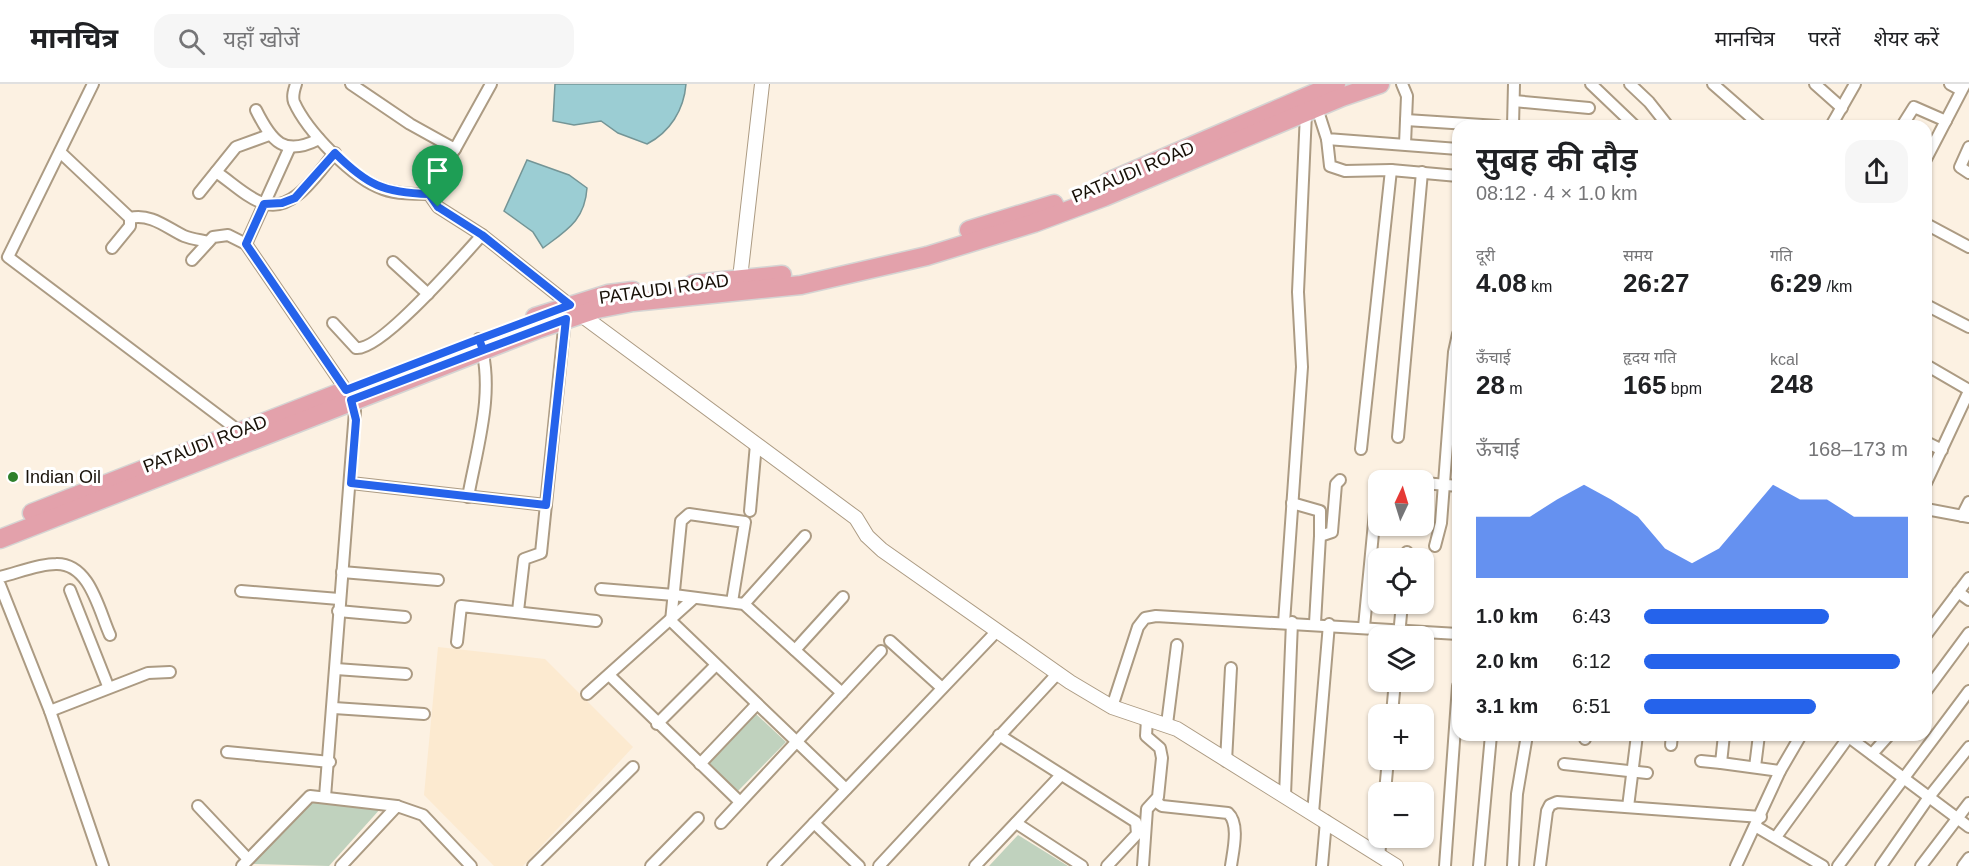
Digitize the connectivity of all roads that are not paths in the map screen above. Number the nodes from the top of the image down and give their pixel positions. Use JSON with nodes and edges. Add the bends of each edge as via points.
{"nodes":[{"id":1,"x":92,"y":84,"type":"edge"},
{"id":2,"x":296,"y":84,"type":"edge"},
{"id":3,"x":351,"y":84,"type":"edge"},
{"id":4,"x":491,"y":84,"type":"edge"},
{"id":5,"x":762,"y":84,"type":"edge"},
{"id":6,"x":1336,"y":84,"type":"edge"},
{"id":7,"x":1380,"y":84,"type":"edge"},
{"id":8,"x":1402,"y":84,"type":"edge"},
{"id":9,"x":1514,"y":84,"type":"edge"},
{"id":10,"x":1591,"y":84,"type":"edge"},
{"id":11,"x":1630,"y":84,"type":"edge"},
{"id":12,"x":1713,"y":84,"type":"edge"},
{"id":13,"x":1815,"y":84,"type":"edge"},
{"id":14,"x":1855,"y":84,"type":"edge"},
{"id":15,"x":1950,"y":84,"type":"edge"},
{"id":16,"x":1963,"y":87,"type":"edge"},
{"id":17,"x":1514,"y":101,"type":"junction"},
{"id":18,"x":1589,"y":108,"type":"dead end"},
{"id":19,"x":1842,"y":108,"type":"junction"},
{"id":20,"x":256,"y":110,"type":"dead end"},
{"id":21,"x":1311,"y":110,"type":"junction"},
{"id":22,"x":1406,"y":120,"type":"junction"},
{"id":23,"x":1513,"y":120,"type":"edge"},
{"id":24,"x":1629,"y":120,"type":"edge"},
{"id":25,"x":1663,"y":120,"type":"edge"},
{"id":26,"x":1754,"y":120,"type":"edge"},
{"id":27,"x":1835,"y":120,"type":"edge"},
{"id":28,"x":1906,"y":120,"type":"edge"},
{"id":29,"x":1946,"y":121,"type":"junction"},
{"id":30,"x":1452,"y":123,"type":"edge"},
{"id":31,"x":269,"y":135,"type":"junction"},
{"id":32,"x":320,"y":139,"type":"junction"},
{"id":33,"x":1327,"y":139,"type":"junction"},
{"id":34,"x":1404,"y":144,"type":"junction"},
{"id":35,"x":290,"y":147,"type":"junction"},
{"id":36,"x":1969,"y":147,"type":"edge"},
{"id":37,"x":1452,"y":148,"type":"edge"},
{"id":38,"x":1932,"y":148,"type":"edge"},
{"id":39,"x":454,"y":149,"type":"junction"},
{"id":40,"x":60,"y":152,"type":"junction"},
{"id":41,"x":335,"y":153,"type":"junction"},
{"id":42,"x":1391,"y":170,"type":"junction"},
{"id":43,"x":216,"y":172,"type":"junction"},
{"id":44,"x":1422,"y":172,"type":"junction"},
{"id":45,"x":1969,"y":173,"type":"edge"},
{"id":46,"x":1452,"y":175,"type":"edge"},
{"id":47,"x":1115,"y":186,"type":"junction"},
{"id":48,"x":199,"y":193,"type":"dead end"},
{"id":49,"x":429,"y":194,"type":"junction"},
{"id":50,"x":264,"y":204,"type":"junction"},
{"id":51,"x":130,"y":218,"type":"junction"},
{"id":52,"x":1932,"y":231,"type":"edge"},
{"id":53,"x":482,"y":235,"type":"junction"},
{"id":54,"x":208,"y":242,"type":"junction"},
{"id":55,"x":246,"y":244,"type":"junction"},
{"id":56,"x":1969,"y":247,"type":"edge"},
{"id":57,"x":112,"y":248,"type":"dead end"},
{"id":58,"x":4,"y":255,"type":"edge"},
{"id":59,"x":192,"y":260,"type":"dead end"},
{"id":60,"x":393,"y":262,"type":"dead end"},
{"id":61,"x":739,"y":286,"type":"junction"},
{"id":62,"x":428,"y":294,"type":"junction"},
{"id":63,"x":1932,"y":308,"type":"edge"},
{"id":64,"x":572,"y":313,"type":"junction"},
{"id":65,"x":333,"y":322,"type":"dead end"},
{"id":66,"x":1969,"y":327,"type":"edge"},
{"id":67,"x":481,"y":344,"type":"junction"},
{"id":68,"x":1932,"y":368,"type":"edge"},
{"id":69,"x":1969,"y":390,"type":"edge"},
{"id":70,"x":1452,"y":394,"type":"edge"},
{"id":71,"x":348,"y":395,"type":"junction"},
{"id":72,"x":244,"y":436,"type":"junction"},
{"id":73,"x":1398,"y":437,"type":"dead end"},
{"id":74,"x":756,"y":444,"type":"junction"},
{"id":75,"x":1932,"y":445,"type":"edge"},
{"id":76,"x":1361,"y":449,"type":"dead end"},
{"id":77,"x":1941,"y":450,"type":"junction"},
{"id":78,"x":1932,"y":470,"type":"edge"},
{"id":79,"x":1340,"y":480,"type":"dead end"},
{"id":80,"x":351,"y":483,"type":"junction"},
{"id":81,"x":1434,"y":484,"type":"edge"},
{"id":82,"x":1443,"y":484,"type":"junction"},
{"id":83,"x":1452,"y":485,"type":"edge"},
{"id":84,"x":468,"y":497,"type":"junction"},
{"id":85,"x":1969,"y":502,"type":"edge"},
{"id":86,"x":1292,"y":503,"type":"junction"},
{"id":87,"x":546,"y":505,"type":"junction"},
{"id":88,"x":1932,"y":510,"type":"edge"},
{"id":89,"x":750,"y":511,"type":"dead end"},
{"id":90,"x":1966,"y":517,"type":"edge"},
{"id":91,"x":0,"y":526,"type":"edge"},
{"id":92,"x":805,"y":536,"type":"dead end"},
{"id":93,"x":1320,"y":536,"type":"junction"},
{"id":94,"x":1373,"y":536,"type":"edge"},
{"id":95,"x":0,"y":539,"type":"edge"},
{"id":96,"x":1435,"y":546,"type":"dead end"},
{"id":97,"x":342,"y":572,"type":"junction"},
{"id":98,"x":0,"y":577,"type":"edge"},
{"id":99,"x":1969,"y":578,"type":"edge"},
{"id":100,"x":438,"y":580,"type":"dead end"},
{"id":101,"x":0,"y":585,"type":"edge"},
{"id":102,"x":601,"y":589,"type":"dead end"},
{"id":103,"x":70,"y":590,"type":"dead end"},
{"id":104,"x":241,"y":591,"type":"dead end"},
{"id":105,"x":1958,"y":592,"type":"junction"},
{"id":106,"x":674,"y":595,"type":"junction"},
{"id":107,"x":843,"y":597,"type":"dead end"},
{"id":108,"x":694,"y":598,"type":"junction"},
{"id":109,"x":339,"y":599,"type":"junction"},
{"id":110,"x":1969,"y":600,"type":"edge"},
{"id":111,"x":732,"y":602,"type":"junction"},
{"id":112,"x":744,"y":604,"type":"junction"},
{"id":113,"x":338,"y":611,"type":"junction"},
{"id":114,"x":518,"y":611,"type":"junction"},
{"id":115,"x":5,"y":612,"type":"edge"},
{"id":116,"x":405,"y":617,"type":"dead end"},
{"id":117,"x":596,"y":621,"type":"dead end"},
{"id":118,"x":670,"y":621,"type":"junction"},
{"id":119,"x":1288,"y":623,"type":"junction"},
{"id":120,"x":1315,"y":623,"type":"junction"},
{"id":121,"x":1329,"y":624,"type":"junction"},
{"id":122,"x":1364,"y":627,"type":"junction"},
{"id":123,"x":1932,"y":627,"type":"edge"},
{"id":124,"x":1368,"y":628,"type":"edge"},
{"id":125,"x":997,"y":631,"type":"junction"},
{"id":126,"x":1969,"y":633,"type":"edge"},
{"id":127,"x":1434,"y":634,"type":"edge"},
{"id":128,"x":1452,"y":634,"type":"edge"},
{"id":129,"x":110,"y":635,"type":"dead end"},
{"id":130,"x":890,"y":641,"type":"dead end"},
{"id":131,"x":457,"y":642,"type":"dead end"},
{"id":132,"x":1177,"y":645,"type":"dead end"},
{"id":133,"x":795,"y":650,"type":"junction"},
{"id":134,"x":881,"y":651,"type":"dead end"},
{"id":135,"x":716,"y":665,"type":"junction"},
{"id":136,"x":1231,"y":668,"type":"dead end"},
{"id":137,"x":336,"y":669,"type":"junction"},
{"id":138,"x":170,"y":672,"type":"dead end"},
{"id":139,"x":1058,"y":673,"type":"junction"},
{"id":140,"x":406,"y":674,"type":"dead end"},
{"id":141,"x":609,"y":676,"type":"junction"},
{"id":142,"x":1932,"y":683,"type":"edge"},
{"id":143,"x":108,"y":687,"type":"junction"},
{"id":144,"x":942,"y":688,"type":"junction"},
{"id":145,"x":1969,"y":691,"type":"edge"},
{"id":146,"x":842,"y":693,"type":"junction"},
{"id":147,"x":587,"y":694,"type":"dead end"},
{"id":148,"x":757,"y":704,"type":"junction"},
{"id":149,"x":1112,"y":707,"type":"junction"},
{"id":150,"x":334,"y":708,"type":"junction"},
{"id":151,"x":50,"y":711,"type":"junction"},
{"id":152,"x":424,"y":714,"type":"dead end"},
{"id":153,"x":1147,"y":719,"type":"junction"},
{"id":154,"x":657,"y":724,"type":"junction"},
{"id":155,"x":1167,"y":724,"type":"junction"},
{"id":156,"x":999,"y":735,"type":"junction"},
{"id":157,"x":796,"y":741,"type":"junction"},
{"id":158,"x":1454,"y":741,"type":"edge"},
{"id":159,"x":1490,"y":741,"type":"edge"},
{"id":160,"x":1526,"y":741,"type":"edge"},
{"id":161,"x":1636,"y":741,"type":"edge"},
{"id":162,"x":1723,"y":741,"type":"edge"},
{"id":163,"x":1758,"y":741,"type":"edge"},
{"id":164,"x":1798,"y":741,"type":"edge"},
{"id":165,"x":1845,"y":741,"type":"edge"},
{"id":166,"x":1855,"y":741,"type":"edge"},
{"id":167,"x":1884,"y":741,"type":"edge"},
{"id":168,"x":1969,"y":747,"type":"edge"},
{"id":169,"x":227,"y":752,"type":"dead end"},
{"id":170,"x":1872,"y":754,"type":"junction"},
{"id":171,"x":1226,"y":761,"type":"junction"},
{"id":172,"x":1701,"y":761,"type":"dead end"},
{"id":173,"x":330,"y":762,"type":"junction"},
{"id":174,"x":1721,"y":763,"type":"junction"},
{"id":175,"x":700,"y":764,"type":"junction"},
{"id":176,"x":1564,"y":764,"type":"dead end"},
{"id":177,"x":633,"y":767,"type":"dead end"},
{"id":178,"x":1755,"y":767,"type":"junction"},
{"id":179,"x":1632,"y":771,"type":"junction"},
{"id":180,"x":1780,"y":771,"type":"junction"},
{"id":181,"x":1647,"y":773,"type":"dead end"},
{"id":182,"x":1061,"y":775,"type":"junction"},
{"id":183,"x":1902,"y":778,"type":"junction"},
{"id":184,"x":846,"y":789,"type":"junction"},
{"id":185,"x":1286,"y":795,"type":"junction"},
{"id":186,"x":1929,"y":797,"type":"junction"},
{"id":187,"x":325,"y":798,"type":"junction"},
{"id":188,"x":739,"y":801,"type":"junction"},
{"id":189,"x":1155,"y":801,"type":"junction"},
{"id":190,"x":1969,"y":803,"type":"edge"},
{"id":191,"x":198,"y":806,"type":"dead end"},
{"id":192,"x":397,"y":806,"type":"junction"},
{"id":193,"x":1628,"y":807,"type":"junction"},
{"id":194,"x":1320,"y":817,"type":"junction"},
{"id":195,"x":1956,"y":817,"type":"junction"},
{"id":196,"x":698,"y":818,"type":"dead end"},
{"id":197,"x":1758,"y":821,"type":"junction"},
{"id":198,"x":721,"y":823,"type":"dead end"},
{"id":199,"x":814,"y":823,"type":"junction"},
{"id":200,"x":1016,"y":823,"type":"junction"},
{"id":201,"x":1969,"y":827,"type":"edge"},
{"id":202,"x":1776,"y":837,"type":"junction"},
{"id":203,"x":1380,"y":848,"type":"edge"},
{"id":204,"x":1379,"y":856,"type":"junction"},
{"id":205,"x":1969,"y":858,"type":"edge"},
{"id":206,"x":243,"y":864,"type":"edge"},
{"id":207,"x":103,"y":866,"type":"edge"},
{"id":208,"x":341,"y":866,"type":"edge"},
{"id":209,"x":471,"y":866,"type":"edge"},
{"id":210,"x":533,"y":866,"type":"edge"},
{"id":211,"x":651,"y":866,"type":"edge"},
{"id":212,"x":773,"y":866,"type":"edge"},
{"id":213,"x":859,"y":866,"type":"edge"},
{"id":214,"x":879,"y":866,"type":"edge"},
{"id":215,"x":975,"y":866,"type":"edge"},
{"id":216,"x":1082,"y":866,"type":"edge"},
{"id":217,"x":1107,"y":866,"type":"edge"},
{"id":218,"x":1143,"y":866,"type":"edge"},
{"id":219,"x":1231,"y":866,"type":"edge"},
{"id":220,"x":1322,"y":866,"type":"edge"},
{"id":221,"x":1396,"y":866,"type":"edge"},
{"id":222,"x":1445,"y":866,"type":"edge"},
{"id":223,"x":1479,"y":866,"type":"edge"},
{"id":224,"x":1513,"y":866,"type":"edge"},
{"id":225,"x":1540,"y":866,"type":"edge"},
{"id":226,"x":1736,"y":866,"type":"edge"},
{"id":227,"x":1823,"y":866,"type":"edge"},
{"id":228,"x":1838,"y":866,"type":"edge"},
{"id":229,"x":1881,"y":866,"type":"edge"},
{"id":230,"x":1921,"y":866,"type":"edge"},
{"id":231,"x":1963,"y":866,"type":"edge"}],
"edges":[{"from":1,"to":40,"type":"street"},
{"from":2,"to":32,"type":"street","via":[[294,102]]},
{"from":3,"to":39,"type":"street"},
{"from":4,"to":39,"type":"street"},
{"from":5,"to":61,"type":"street"},
{"from":6,"to":47,"type":"main road","name":"PATAUDI ROAD"},
{"from":7,"to":21,"type":"main road"},
{"from":8,"to":22,"type":"street","via":[[1407,96]]},
{"from":9,"to":17,"type":"street"},
{"from":10,"to":24,"type":"street"},
{"from":11,"to":25,"type":"street"},
{"from":12,"to":26,"type":"street"},
{"from":13,"to":19,"type":"street"},
{"from":14,"to":19,"type":"street"},
{"from":15,"to":16,"type":"street"},
{"from":16,"to":29,"type":"street"},
{"from":17,"to":18,"type":"street"},
{"from":17,"to":23,"type":"street"},
{"from":19,"to":27,"type":"street"},
{"from":20,"to":31,"type":"street"},
{"from":21,"to":33,"type":"street"},
{"from":21,"to":47,"type":"main road"},
{"from":21,"to":86,"type":"street","via":[[1298,292],[1302,367]]},
{"from":22,"to":30,"type":"street"},
{"from":22,"to":34,"type":"street"},
{"from":28,"to":29,"type":"street","via":[[1914,107]]},
{"from":29,"to":38,"type":"street"},
{"from":31,"to":35,"type":"street"},
{"from":31,"to":43,"type":"street","via":[[241,144]]},
{"from":32,"to":35,"type":"street","via":[[300,148]]},
{"from":32,"to":41,"type":"street"},
{"from":33,"to":34,"type":"street"},
{"from":33,"to":42,"type":"street","via":[[1333,169]]},
{"from":34,"to":37,"type":"street"},
{"from":35,"to":50,"type":"street"},
{"from":36,"to":45,"type":"street","via":[[1960,167]]},
{"from":39,"to":49,"type":"street","via":[[432,180]]},
{"from":40,"to":51,"type":"street"},
{"from":40,"to":58,"type":"street"},
{"from":41,"to":49,"type":"street","via":[[361,177],[382,189]]},
{"from":41,"to":50,"type":"street","via":[[295,198]]},
{"from":42,"to":44,"type":"street"},
{"from":42,"to":76,"type":"street"},
{"from":43,"to":48,"type":"street"},
{"from":43,"to":50,"type":"street"},
{"from":44,"to":46,"type":"street"},
{"from":44,"to":73,"type":"street"},
{"from":47,"to":61,"type":"main road","via":[[1034,223],[927,256],[801,285]]},
{"from":49,"to":53,"type":"street","via":[[438,207]]},
{"from":50,"to":55,"type":"street"},
{"from":51,"to":54,"type":"street","via":[[164,223]]},
{"from":51,"to":57,"type":"street","via":[[130,226]]},
{"from":52,"to":56,"type":"street"},
{"from":53,"to":62,"type":"street"},
{"from":53,"to":64,"type":"street"},
{"from":54,"to":55,"type":"street","via":[[213,237],[228,235]]},
{"from":54,"to":59,"type":"street"},
{"from":55,"to":71,"type":"street"},
{"from":58,"to":72,"type":"street"},
{"from":60,"to":62,"type":"street"},
{"from":61,"to":64,"type":"main road"},
{"from":62,"to":65,"type":"street","via":[[362,350]]},
{"from":63,"to":66,"type":"street"},
{"from":64,"to":67,"type":"main road"},
{"from":64,"to":74,"type":"street"},
{"from":64,"to":87,"type":"street"},
{"from":67,"to":71,"type":"main road"},
{"from":67,"to":84,"type":"street","via":[[486,372],[482,420]]},
{"from":68,"to":69,"type":"street"},
{"from":69,"to":77,"type":"street"},
{"from":70,"to":82,"type":"street"},
{"from":71,"to":72,"type":"main road"},
{"from":71,"to":80,"type":"street","via":[[356,420]]},
{"from":72,"to":91,"type":"main road","name":"PATAUDI ROAD"},
{"from":72,"to":95,"type":"main road"},
{"from":74,"to":89,"type":"street"},
{"from":74,"to":125,"type":"street","via":[[856,518],[882,550]]},
{"from":75,"to":77,"type":"street"},
{"from":77,"to":78,"type":"street"},
{"from":79,"to":93,"type":"street","via":[[1336,484],[1332,532]]},
{"from":80,"to":84,"type":"street"},
{"from":80,"to":97,"type":"street"},
{"from":81,"to":82,"type":"street"},
{"from":82,"to":83,"type":"street"},
{"from":82,"to":96,"type":"street","via":[[1442,523]]},
{"from":84,"to":87,"type":"street"},
{"from":85,"to":90,"type":"street"},
{"from":86,"to":93,"type":"street","via":[[1320,511]]},
{"from":86,"to":119,"type":"street"},
{"from":87,"to":114,"type":"street","via":[[542,553],[524,560]]},
{"from":88,"to":90,"type":"street"},
{"from":92,"to":112,"type":"street"},
{"from":93,"to":120,"type":"street"},
{"from":94,"to":122,"type":"street"},
{"from":97,"to":100,"type":"street"},
{"from":97,"to":109,"type":"street"},
{"from":98,"to":129,"type":"street","via":[[66,565],[87,583]]},
{"from":99,"to":105,"type":"street"},
{"from":101,"to":115,"type":"street"},
{"from":102,"to":106,"type":"street"},
{"from":103,"to":143,"type":"street"},
{"from":104,"to":109,"type":"street"},
{"from":105,"to":110,"type":"street"},
{"from":105,"to":123,"type":"street"},
{"from":106,"to":108,"type":"street"},
{"from":106,"to":111,"type":"street","via":[[681,521],[688,514],[745,522]]},
{"from":106,"to":118,"type":"street"},
{"from":107,"to":133,"type":"street"},
{"from":108,"to":111,"type":"street"},
{"from":108,"to":118,"type":"street"},
{"from":109,"to":113,"type":"street"},
{"from":111,"to":112,"type":"street"},
{"from":112,"to":133,"type":"street"},
{"from":113,"to":116,"type":"street"},
{"from":113,"to":137,"type":"street"},
{"from":114,"to":117,"type":"street"},
{"from":114,"to":131,"type":"street","via":[[461,606]]},
{"from":115,"to":151,"type":"street"},
{"from":118,"to":135,"type":"street"},
{"from":118,"to":141,"type":"street"},
{"from":119,"to":120,"type":"street"},
{"from":119,"to":149,"type":"street","via":[[1145,618],[1138,627]]},
{"from":119,"to":185,"type":"street"},
{"from":120,"to":121,"type":"street"},
{"from":121,"to":122,"type":"street"},
{"from":121,"to":194,"type":"street"},
{"from":122,"to":124,"type":"street"},
{"from":125,"to":139,"type":"street"},
{"from":125,"to":144,"type":"street"},
{"from":126,"to":142,"type":"street"},
{"from":127,"to":128,"type":"street"},
{"from":130,"to":144,"type":"street"},
{"from":132,"to":155,"type":"street"},
{"from":133,"to":146,"type":"street"},
{"from":134,"to":146,"type":"street"},
{"from":135,"to":148,"type":"street"},
{"from":135,"to":154,"type":"street"},
{"from":136,"to":171,"type":"street"},
{"from":137,"to":140,"type":"street"},
{"from":137,"to":150,"type":"street"},
{"from":138,"to":143,"type":"street","via":[[148,673]]},
{"from":139,"to":149,"type":"street"},
{"from":139,"to":156,"type":"street"},
{"from":141,"to":147,"type":"street"},
{"from":141,"to":154,"type":"street"},
{"from":143,"to":151,"type":"street"},
{"from":144,"to":184,"type":"street"},
{"from":145,"to":183,"type":"street"},
{"from":146,"to":157,"type":"street"},
{"from":148,"to":157,"type":"street"},
{"from":148,"to":175,"type":"street"},
{"from":149,"to":153,"type":"street"},
{"from":150,"to":152,"type":"street"},
{"from":150,"to":173,"type":"street"},
{"from":151,"to":207,"type":"street"},
{"from":153,"to":155,"type":"street"},
{"from":153,"to":189,"type":"street","via":[[1146,736],[1160,748],[1162,758]]},
{"from":154,"to":175,"type":"street"},
{"from":155,"to":171,"type":"street"},
{"from":156,"to":182,"type":"street"},
{"from":156,"to":214,"type":"street"},
{"from":157,"to":184,"type":"street"},
{"from":157,"to":188,"type":"street"},
{"from":158,"to":222,"type":"street"},
{"from":159,"to":223,"type":"street"},
{"from":160,"to":224,"type":"street","via":[[1517,794]]},
{"from":161,"to":179,"type":"street"},
{"from":162,"to":174,"type":"street"},
{"from":163,"to":178,"type":"street"},
{"from":164,"to":180,"type":"street"},
{"from":165,"to":202,"type":"street"},
{"from":166,"to":170,"type":"street"},
{"from":167,"to":170,"type":"street"},
{"from":168,"to":186,"type":"street"},
{"from":169,"to":173,"type":"street"},
{"from":170,"to":183,"type":"street"},
{"from":171,"to":185,"type":"street"},
{"from":172,"to":174,"type":"street"},
{"from":173,"to":187,"type":"street"},
{"from":174,"to":178,"type":"street"},
{"from":175,"to":188,"type":"street"},
{"from":176,"to":179,"type":"street"},
{"from":177,"to":210,"type":"street"},
{"from":178,"to":180,"type":"street"},
{"from":179,"to":181,"type":"street"},
{"from":179,"to":193,"type":"street"},
{"from":180,"to":197,"type":"street"},
{"from":182,"to":200,"type":"street"},
{"from":182,"to":217,"type":"street","via":[[1138,825],[1137,834]]},
{"from":183,"to":186,"type":"street"},
{"from":183,"to":228,"type":"street"},
{"from":184,"to":199,"type":"street"},
{"from":185,"to":194,"type":"street"},
{"from":186,"to":195,"type":"street"},
{"from":186,"to":229,"type":"street"},
{"from":187,"to":192,"type":"street"},
{"from":187,"to":206,"type":"street","via":[[310,796]]},
{"from":188,"to":198,"type":"street"},
{"from":189,"to":218,"type":"street","via":[[1147,809]]},
{"from":189,"to":219,"type":"street","via":[[1168,807],[1232,816]]},
{"from":190,"to":195,"type":"street"},
{"from":191,"to":206,"type":"street"},
{"from":192,"to":208,"type":"street"},
{"from":192,"to":209,"type":"street","via":[[423,815]]},
{"from":193,"to":197,"type":"street"},
{"from":193,"to":225,"type":"street","via":[[1557,802],[1550,805]]},
{"from":194,"to":204,"type":"street"},
{"from":194,"to":220,"type":"street"},
{"from":195,"to":201,"type":"street"},
{"from":195,"to":230,"type":"street"},
{"from":196,"to":211,"type":"street"},
{"from":197,"to":202,"type":"street"},
{"from":197,"to":226,"type":"street"},
{"from":199,"to":212,"type":"street"},
{"from":199,"to":213,"type":"street"},
{"from":200,"to":215,"type":"street"},
{"from":200,"to":216,"type":"street"},
{"from":202,"to":227,"type":"street"},
{"from":203,"to":204,"type":"street"},
{"from":204,"to":221,"type":"street"},
{"from":205,"to":231,"type":"street"}]}
